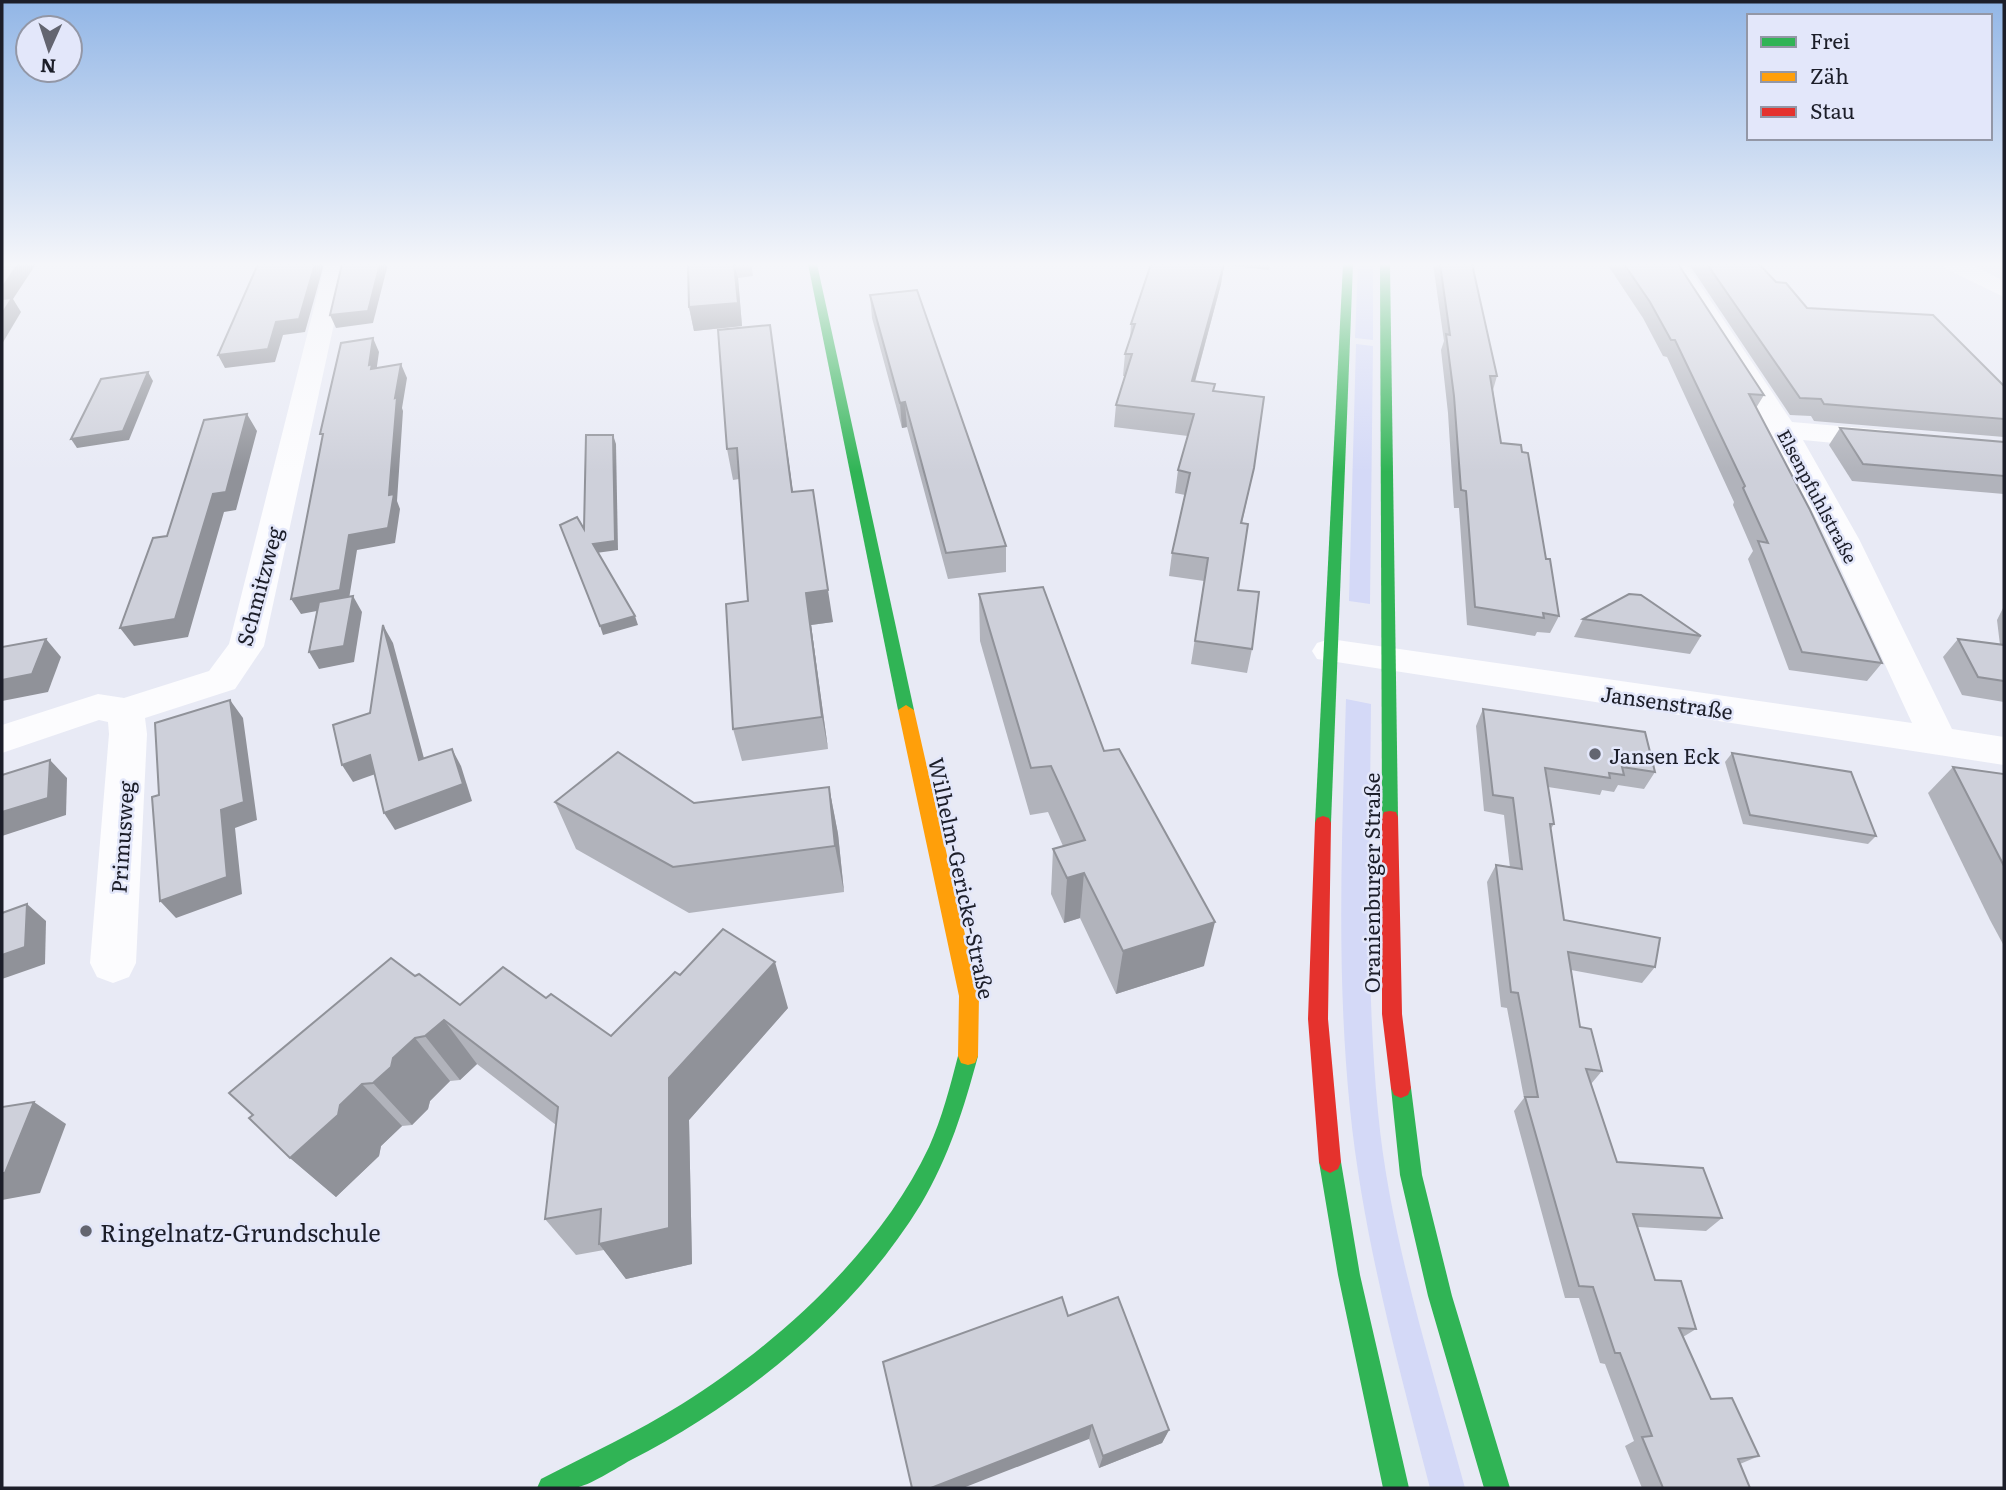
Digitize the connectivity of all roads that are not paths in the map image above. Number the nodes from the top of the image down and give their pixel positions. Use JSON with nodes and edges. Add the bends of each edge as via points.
{"nodes":[{"id":1,"x":320,"y":334,"type":"edge"},
{"id":2,"x":826,"y":334,"type":"edge"},
{"id":3,"x":1345,"y":334,"type":"edge"},
{"id":4,"x":1386,"y":334,"type":"edge"},
{"id":5,"x":1720,"y":334,"type":"edge"},
{"id":6,"x":1783,"y":430,"type":"junction"},
{"id":7,"x":1910,"y":441,"type":"edge"},
{"id":8,"x":1330,"y":651,"type":"junction"},
{"id":9,"x":1390,"y":660,"type":"junction"},
{"id":10,"x":125,"y":711,"type":"junction"},
{"id":11,"x":2,"y":739,"type":"edge"},
{"id":12,"x":1939,"y":741,"type":"junction"},
{"id":13,"x":2004,"y":751,"type":"edge"},
{"id":14,"x":113,"y":963,"type":"dead end"},
{"id":15,"x":550,"y":1488,"type":"edge"},
{"id":16,"x":1396,"y":1488,"type":"edge"},
{"id":17,"x":1497,"y":1488,"type":"edge"}],
"edges":[{"from":1,"to":10,"type":"street","name":"Schmitzweg","via":[[246,646],[222,680]]},
{"from":2,"to":15,"type":"main road","name":"Wilhelm-Gericke-Straße","via":[[968,996],[970,1045],[965,1077],[934,1156],[901,1214],[856,1273],[784,1344],[709,1401]]},
{"from":3,"to":8,"type":"main road"},
{"from":4,"to":9,"type":"main road","name":"Oranienburger Straße"},
{"from":5,"to":6,"type":"street","name":"Elsenpfuhlstraße"},
{"from":6,"to":7,"type":"street"},
{"from":6,"to":12,"type":"street","name":"Elsenpfuhlstraße","via":[[1843,539]]},
{"from":8,"to":9,"type":"street","name":"Jansenstraße"},
{"from":8,"to":16,"type":"main road","via":[[1319,912],[1320,1060],[1332,1172],[1354,1303]]},
{"from":9,"to":12,"type":"street","name":"Jansenstraße"},
{"from":9,"to":17,"type":"main road","name":"Oranienburger Straße","via":[[1392,1001],[1400,1091],[1411,1175],[1440,1296]]},
{"from":10,"to":11,"type":"street","name":"Schmitzweg","via":[[98,708]]},
{"from":10,"to":14,"type":"street","name":"Primusweg","via":[[128,734]]},
{"from":12,"to":13,"type":"street","name":"Jansenstraße"}]}
